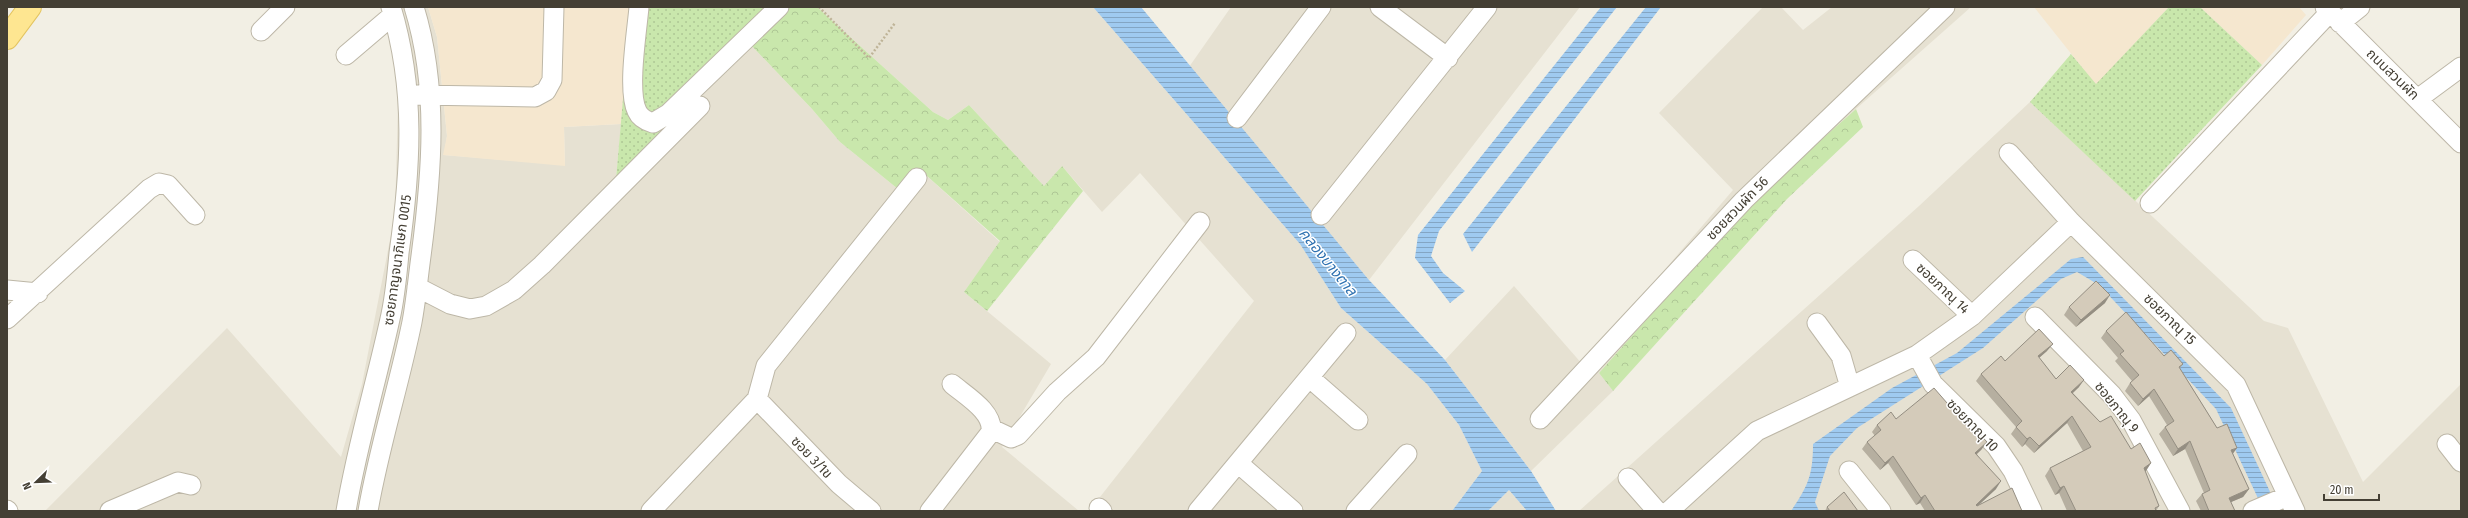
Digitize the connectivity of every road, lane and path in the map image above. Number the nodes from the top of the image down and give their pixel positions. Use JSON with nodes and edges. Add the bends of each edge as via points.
{"nodes":[{"id":1,"x":30,"y":7,"type":"edge"},
{"id":2,"x":285,"y":7,"type":"edge"},
{"id":3,"x":414,"y":7,"type":"edge"},
{"id":4,"x":554,"y":7,"type":"edge"},
{"id":5,"x":639,"y":7,"type":"edge"},
{"id":6,"x":779,"y":7,"type":"edge"},
{"id":7,"x":819,"y":7,"type":"edge"},
{"id":8,"x":1321,"y":7,"type":"edge"},
{"id":9,"x":1380,"y":7,"type":"edge"},
{"id":10,"x":1488,"y":7,"type":"edge"},
{"id":11,"x":1945,"y":7,"type":"edge"},
{"id":12,"x":2360,"y":7,"type":"edge"},
{"id":13,"x":392,"y":11,"type":"edge"},
{"id":14,"x":2332,"y":14,"type":"edge"},
{"id":15,"x":895,"y":23,"type":"dead end"},
{"id":16,"x":261,"y":31,"type":"dead end"},
{"id":17,"x":8,"y":39,"type":"edge"},
{"id":18,"x":346,"y":55,"type":"dead end"},
{"id":19,"x":1448,"y":58,"type":"junction"},
{"id":20,"x":2461,"y":67,"type":"edge"},
{"id":21,"x":430,"y":94,"type":"junction"},
{"id":22,"x":408,"y":96,"type":"junction"},
{"id":23,"x":2419,"y":98,"type":"junction"},
{"id":24,"x":700,"y":106,"type":"dead end"},
{"id":25,"x":1237,"y":118,"type":"dead end"},
{"id":26,"x":2461,"y":143,"type":"edge"},
{"id":27,"x":409,"y":144,"type":"junction"},
{"id":28,"x":431,"y":145,"type":"junction"},
{"id":29,"x":2009,"y":153,"type":"dead end"},
{"id":30,"x":917,"y":178,"type":"dead end"},
{"id":31,"x":2150,"y":203,"type":"dead end"},
{"id":32,"x":195,"y":215,"type":"dead end"},
{"id":33,"x":1321,"y":215,"type":"dead end"},
{"id":34,"x":1200,"y":222,"type":"dead end"},
{"id":35,"x":2071,"y":222,"type":"junction"},
{"id":36,"x":1913,"y":260,"type":"dead end"},
{"id":37,"x":417,"y":287,"type":"junction"},
{"id":38,"x":7,"y":290,"type":"edge"},
{"id":39,"x":38,"y":293,"type":"junction"},
{"id":40,"x":1972,"y":316,"type":"junction"},
{"id":41,"x":2035,"y":317,"type":"dead end"},
{"id":42,"x":7,"y":319,"type":"edge"},
{"id":43,"x":1817,"y":323,"type":"dead end"},
{"id":44,"x":1346,"y":333,"type":"dead end"},
{"id":45,"x":1920,"y":361,"type":"junction"},
{"id":46,"x":1310,"y":378,"type":"junction"},
{"id":47,"x":952,"y":384,"type":"dead end"},
{"id":48,"x":1850,"y":387,"type":"junction"},
{"id":49,"x":757,"y":399,"type":"junction"},
{"id":50,"x":1540,"y":419,"type":"dead end"},
{"id":51,"x":1358,"y":420,"type":"dead end"},
{"id":52,"x":992,"y":429,"type":"junction"},
{"id":53,"x":2447,"y":444,"type":"dead end"},
{"id":54,"x":1407,"y":454,"type":"dead end"},
{"id":55,"x":2461,"y":462,"type":"edge"},
{"id":56,"x":1238,"y":463,"type":"junction"},
{"id":57,"x":354,"y":467,"type":"junction"},
{"id":58,"x":1848,"y":470,"type":"dead end"},
{"id":59,"x":375,"y":472,"type":"junction"},
{"id":60,"x":1628,"y":478,"type":"dead end"},
{"id":61,"x":191,"y":485,"type":"dead end"},
{"id":62,"x":2287,"y":502,"type":"edge"},
{"id":63,"x":110,"y":511,"type":"edge"},
{"id":64,"x":346,"y":511,"type":"edge"},
{"id":65,"x":368,"y":511,"type":"edge"},
{"id":66,"x":651,"y":511,"type":"edge"},
{"id":67,"x":871,"y":511,"type":"edge"},
{"id":68,"x":930,"y":511,"type":"edge"},
{"id":69,"x":1198,"y":511,"type":"edge"},
{"id":70,"x":1293,"y":511,"type":"edge"},
{"id":71,"x":1356,"y":511,"type":"edge"},
{"id":72,"x":1657,"y":511,"type":"edge"},
{"id":73,"x":1669,"y":511,"type":"edge"},
{"id":74,"x":1881,"y":511,"type":"edge"},
{"id":75,"x":2032,"y":511,"type":"edge"},
{"id":76,"x":2180,"y":511,"type":"edge"},
{"id":77,"x":2254,"y":511,"type":"edge"}],
"edges":[{"from":1,"to":17,"type":"main road"},
{"from":2,"to":16,"type":"street"},
{"from":3,"to":21,"type":"street","name":"ซอยกาญจนาภิเษก 0015","via":[[423,36]]},
{"from":4,"to":21,"type":"street","via":[[552,80],[546,91],[535,97]]},
{"from":5,"to":6,"type":"street","via":[[632,97],[637,111],[644,120],[653,123],[668,114]]},
{"from":7,"to":15,"type":"path","via":[[868,58]]},
{"from":8,"to":25,"type":"street"},
{"from":9,"to":19,"type":"street"},
{"from":10,"to":19,"type":"street"},
{"from":11,"to":50,"type":"street","name":"ซอยสวนผัก 56","via":[[1744,200]]},
{"from":12,"to":14,"type":"street"},
{"from":13,"to":18,"type":"street"},
{"from":13,"to":22,"type":"street","name":"ซอยกาญจนาภิเษก 0015","via":[[401,41]]},
{"from":14,"to":23,"type":"street","name":"ถนนสวนผัก"},
{"from":14,"to":31,"type":"street"},
{"from":19,"to":33,"type":"street"},
{"from":20,"to":23,"type":"street"},
{"from":21,"to":22,"type":"street"},
{"from":21,"to":28,"type":"street","name":"ซอยกาญจนาภิเษก 0015"},
{"from":22,"to":27,"type":"street","name":"ซอยกาญจนาภิเษก 0015"},
{"from":23,"to":26,"type":"street","name":"ถนนสวนผัก"},
{"from":24,"to":37,"type":"street","via":[[514,290],[486,306],[470,309],[450,304]]},
{"from":27,"to":28,"type":"street"},
{"from":27,"to":57,"type":"street","name":"ซอยกาญจนาภิเษก 0015","via":[[405,212],[391,318]]},
{"from":28,"to":37,"type":"street","name":"ซอยกาญจนาภิเษก 0015","via":[[427,214]]},
{"from":29,"to":35,"type":"street","name":"ซอยภาณุ 15"},
{"from":30,"to":49,"type":"street","via":[[766,366]]},
{"from":32,"to":39,"type":"street","via":[[168,185],[159,183]]},
{"from":34,"to":52,"type":"street","via":[[1086,368],[1057,392],[1018,435],[1011,438]]},
{"from":35,"to":40,"type":"street"},
{"from":35,"to":62,"type":"street","name":"ซอยภาณุ 15","via":[[2236,385]]},
{"from":36,"to":40,"type":"street","name":"ซอยภาณุ 14"},
{"from":37,"to":59,"type":"street","name":"ซอยกาญจนาภิเษก 0015","via":[[412,322]]},
{"from":38,"to":39,"type":"street"},
{"from":39,"to":42,"type":"street"},
{"from":40,"to":45,"type":"street"},
{"from":41,"to":76,"type":"street","name":"ซอยภาณุ 9","via":[[2112,396],[2131,420]]},
{"from":43,"to":48,"type":"street","via":[[1841,356]]},
{"from":44,"to":46,"type":"street"},
{"from":45,"to":48,"type":"street"},
{"from":45,"to":75,"type":"street","name":"ซอยภาณุ 10","via":[[1933,384],[1996,446],[2013,471]]},
{"from":46,"to":51,"type":"street"},
{"from":46,"to":56,"type":"street"},
{"from":47,"to":52,"type":"street","via":[[989,416]]},
{"from":48,"to":73,"type":"street","via":[[1757,431]]},
{"from":49,"to":66,"type":"street"},
{"from":49,"to":67,"type":"street","name":"ซอย 3/1ข","via":[[839,484]]},
{"from":52,"to":68,"type":"street"},
{"from":53,"to":55,"type":"street"},
{"from":54,"to":71,"type":"street"},
{"from":56,"to":69,"type":"street"},
{"from":56,"to":70,"type":"street"},
{"from":57,"to":59,"type":"street"},
{"from":57,"to":64,"type":"street","name":"ซอยกาญจนาภิเษก 0015"},
{"from":58,"to":74,"type":"street"},
{"from":59,"to":65,"type":"street","name":"ซอยกาญจนาภิเษก 0015"},
{"from":60,"to":72,"type":"street"},
{"from":61,"to":63,"type":"street","via":[[178,482]]},
{"from":62,"to":77,"type":"street"}]}
